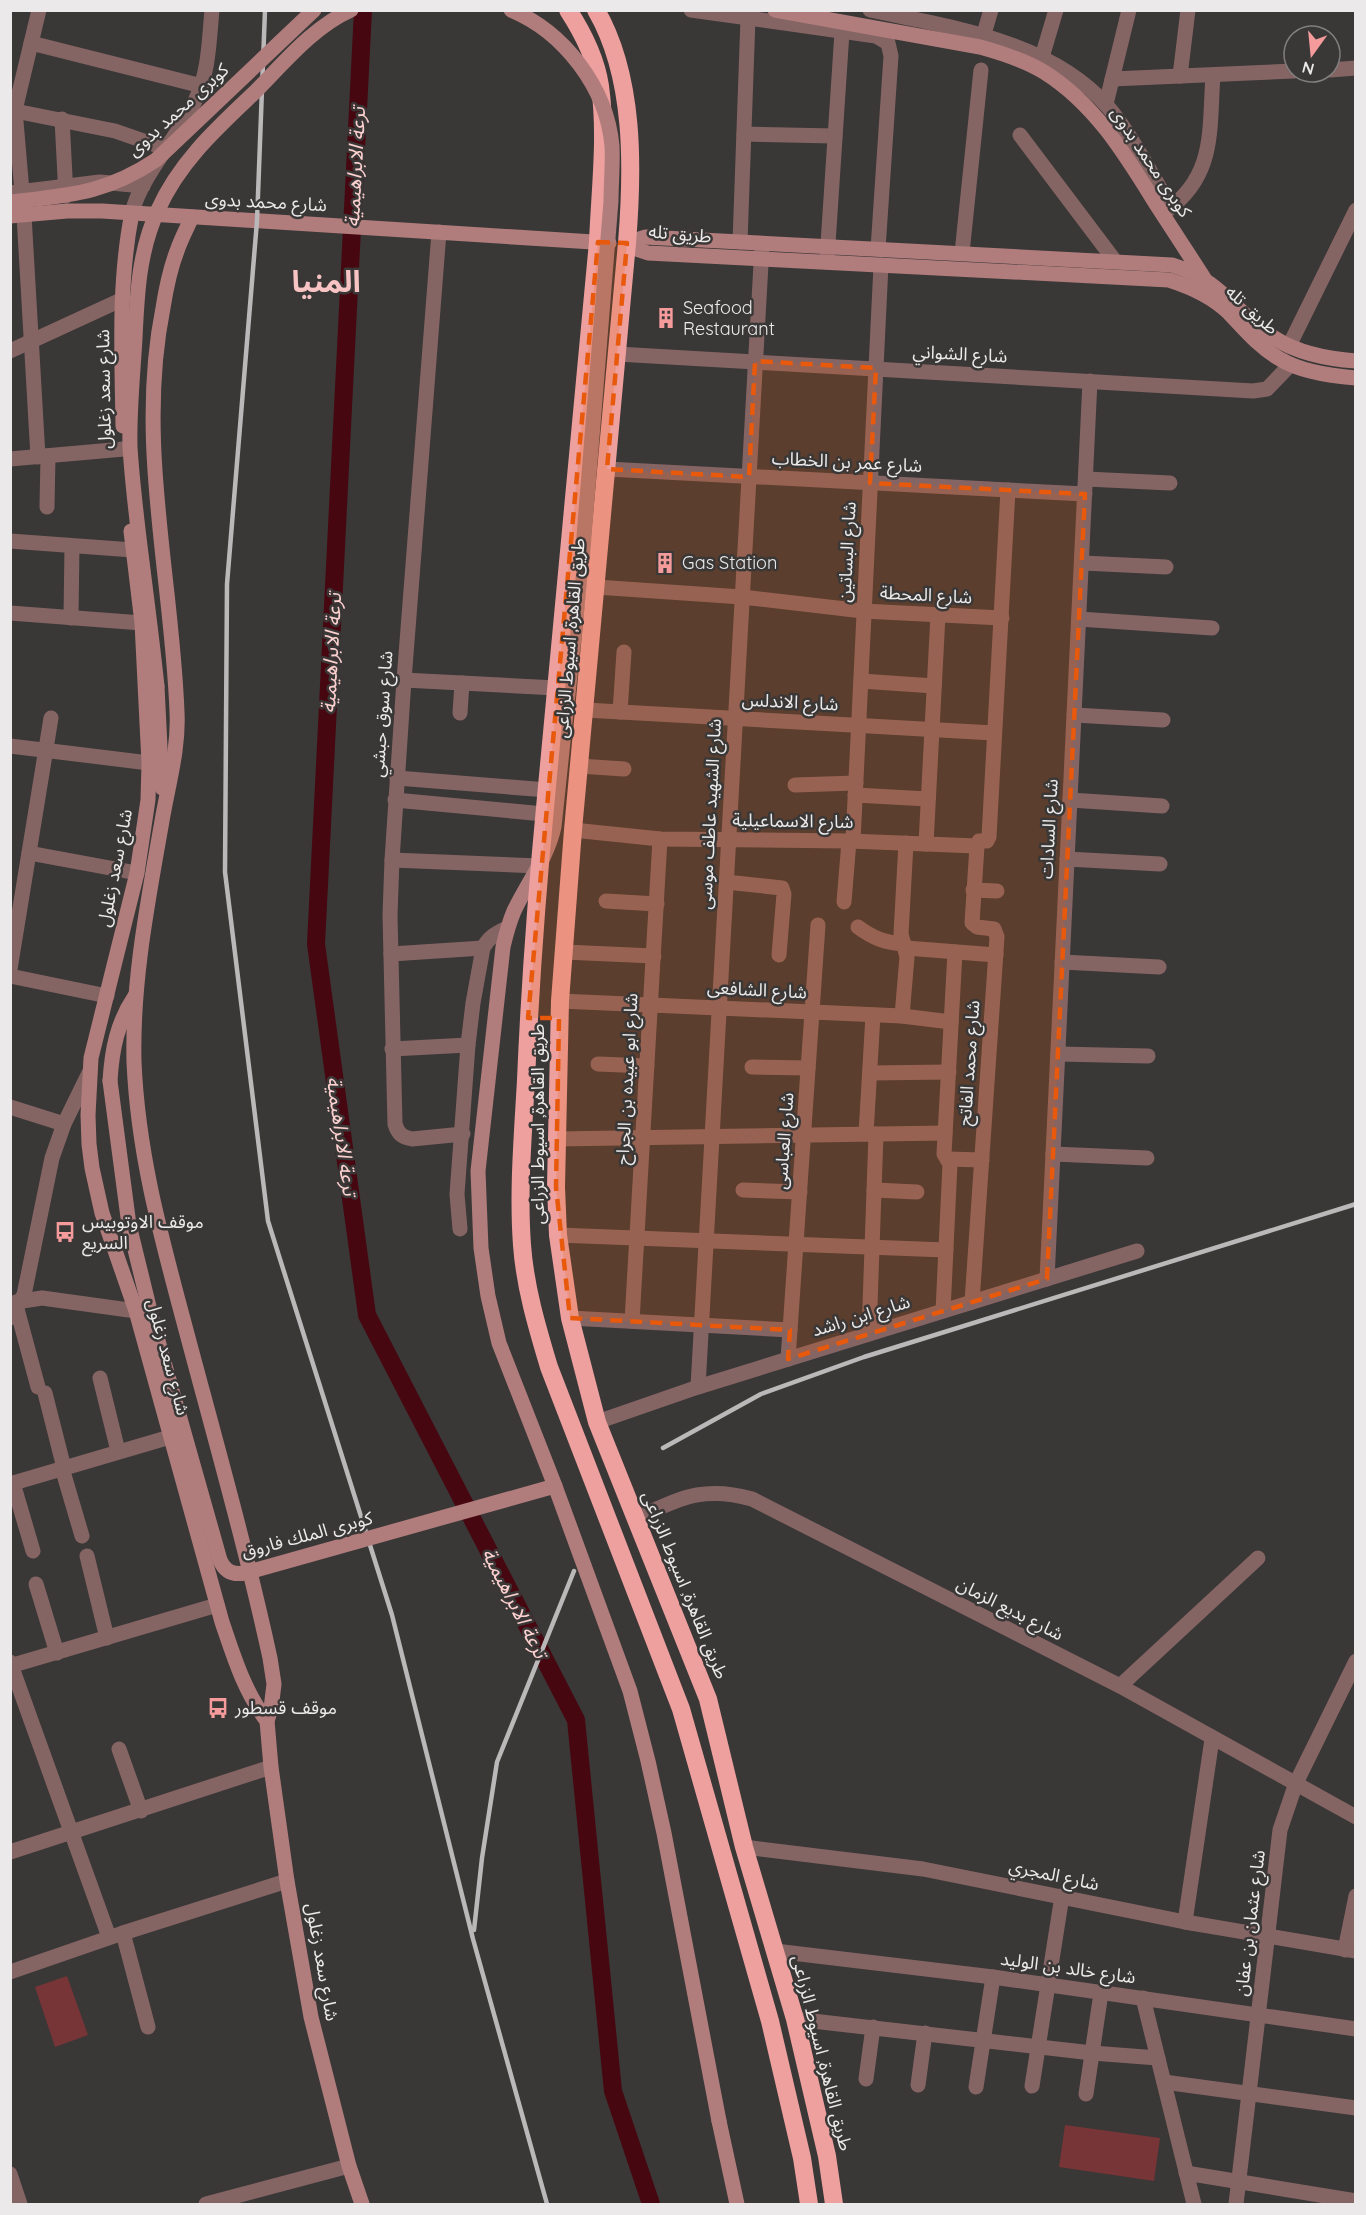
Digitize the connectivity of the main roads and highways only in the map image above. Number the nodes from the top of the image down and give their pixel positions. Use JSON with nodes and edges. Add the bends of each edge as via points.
{"nodes":[{"id":1,"x":314,"y":10,"type":"edge"},
{"id":2,"x":351,"y":10,"type":"edge"},
{"id":3,"x":511,"y":10,"type":"edge"},
{"id":4,"x":568,"y":10,"type":"edge"},
{"id":5,"x":596,"y":10,"type":"edge"},
{"id":6,"x":775,"y":10,"type":"edge"},
{"id":7,"x":622,"y":83,"type":"junction"},
{"id":8,"x":600,"y":84,"type":"junction"},
{"id":9,"x":10,"y":202,"type":"edge"},
{"id":10,"x":132,"y":213,"type":"junction"},
{"id":11,"x":17,"y":216,"type":"edge"},
{"id":12,"x":192,"y":217,"type":"junction"},
{"id":13,"x":597,"y":242,"type":"junction"},
{"id":14,"x":627,"y":243,"type":"junction"},
{"id":15,"x":828,"y":255,"type":"junction"},
{"id":16,"x":1188,"y":270,"type":"junction"},
{"id":17,"x":1205,"y":278,"type":"junction"},
{"id":18,"x":1183,"y":284,"type":"junction"},
{"id":19,"x":1356,"y":362,"type":"edge"},
{"id":20,"x":1356,"y":378,"type":"edge"},
{"id":21,"x":163,"y":815,"type":"junction"},
{"id":22,"x":539,"y":866,"type":"junction"},
{"id":23,"x":135,"y":996,"type":"junction"},
{"id":24,"x":560,"y":1009,"type":"junction"},
{"id":25,"x":528,"y":1018,"type":"junction"},
{"id":26,"x":112,"y":1049,"type":"junction"},
{"id":27,"x":135,"y":1065,"type":"junction"},
{"id":28,"x":89,"y":1073,"type":"junction"},
{"id":29,"x":555,"y":1486,"type":"junction"},
{"id":30,"x":708,"y":1699,"type":"junction"},
{"id":31,"x":681,"y":1709,"type":"junction"},
{"id":32,"x":267,"y":1721,"type":"junction"},
{"id":33,"x":362,"y":2205,"type":"edge"},
{"id":34,"x":737,"y":2205,"type":"edge"},
{"id":35,"x":809,"y":2205,"type":"edge"},
{"id":36,"x":834,"y":2205,"type":"edge"}],
"edges":[{"from":1,"to":9,"type":"main road","name":"كوبرى محمد بدوى","bridge":true,"via":[[156,160],[135,174],[85,192]]},
{"from":2,"to":21,"type":"main road","bridge":true,"via":[[322,28],[211,135],[167,191],[147,239],[137,303],[130,446],[157,686]]},
{"from":3,"to":22,"type":"main road","name":"طريق القاهرة, اسيوط الزراعى","bridge":true,"via":[[546,31],[584,72],[606,117],[612,145],[611,201],[582,561],[554,827]]},
{"from":4,"to":8,"type":"highway","name":"طريق القاهرة, اسيوط الزراعى","via":[[581,30]]},
{"from":5,"to":7,"type":"highway","name":"طريق القاهرة, اسيوط الزراعى"},
{"from":6,"to":17,"type":"main road","name":"كوبرى محمد بدوى","via":[[980,46],[1043,72],[1071,92],[1118,142],[1167,210]]},
{"from":7,"to":8,"type":"highway"},
{"from":7,"to":14,"type":"highway","name":"طريق القاهرة, اسيوط الزراعى","via":[[630,145]]},
{"from":8,"to":13,"type":"highway","name":"طريق القاهرة, اسيوط الزراعى","via":[[603,142]]},
{"from":10,"to":11,"type":"main road","name":"شارع محمد بدوى","via":[[67,211]]},
{"from":10,"to":12,"type":"main road","name":"شارع محمد بدوى"},
{"from":10,"to":28,"type":"main road","name":"شارع سعد زغلول","via":[[123,299],[124,449],[142,623],[149,763],[137,873],[93,1043]]},
{"from":12,"to":13,"type":"main road","name":"شارع محمد بدوى"},
{"from":12,"to":21,"type":"main road","name":"شارع سعد زغلول","via":[[176,252],[166,289],[154,376],[152,431],[177,718],[176,746]]},
{"from":13,"to":14,"type":"main road","name":"شارع محمد بدوى"},
{"from":13,"to":22,"type":"highway","name":"طريق القاهرة, اسيوط الزراعى"},
{"from":14,"to":15,"type":"main road","name":"طريق تله","via":[[645,237],[762,243]]},
{"from":14,"to":15,"type":"main road","name":"طريق تله","via":[[648,253],[761,260]]},
{"from":14,"to":24,"type":"highway","name":"طريق القاهرة, اسيوط الزراعى"},
{"from":15,"to":16,"type":"main road","name":"طريق تله","via":[[878,249],[1114,261],[1172,265]]},
{"from":15,"to":18,"type":"main road","name":"طريق تله","via":[[881,265],[1155,278]]},
{"from":16,"to":17,"type":"main road","name":"طريق تله"},
{"from":16,"to":18,"type":"main road"},
{"from":17,"to":19,"type":"main road","name":"طريق تله","via":[[1289,346]]},
{"from":18,"to":20,"type":"main road","name":"طريق تله","via":[[1218,303],[1256,343],[1290,365]]},
{"from":21,"to":23,"type":"main road","name":"شارع سعد زغلول"},
{"from":22,"to":25,"type":"highway","name":"طريق القاهرة, اسيوط الزراعى"},
{"from":22,"to":29,"type":"main road","name":"طريق القاهرة, اسيوط الزراعى","via":[[515,910],[503,947],[478,1171],[481,1248],[499,1343]]},
{"from":23,"to":26,"type":"main road","name":"كوبرى الملك فاروق","via":[[118,1026]]},
{"from":23,"to":27,"type":"main road","name":"شارع سعد زغلول"},
{"from":24,"to":25,"type":"highway"},
{"from":24,"to":30,"type":"highway","name":"طريق القاهرة, اسيوط الزراعى","via":[[558,1235],[570,1318],[597,1422]]},
{"from":25,"to":31,"type":"highway","name":"طريق القاهرة, اسيوط الزراعى","via":[[520,1208],[530,1298],[549,1367]]},
{"from":26,"to":27,"type":"main road","via":[[123,1052]]},
{"from":26,"to":28,"type":"main road","via":[[101,1055]]},
{"from":26,"to":29,"type":"main road","name":"كوبرى الملك فاروق","bridge":true,"via":[[110,1081],[132,1236],[225,1569],[234,1574],[245,1573]]},
{"from":27,"to":32,"type":"main road","name":"شارع سعد زغلول","via":[[150,1192],[270,1658],[274,1684]]},
{"from":28,"to":32,"type":"main road","name":"شارع سعد زغلول","via":[[92,1168],[102,1213],[136,1311],[238,1670]]},
{"from":29,"to":34,"type":"main road","name":"طريق القاهرة, اسيوط الزراعى","bridge":true,"via":[[630,1691],[648,1761]]},
{"from":30,"to":31,"type":"highway"},
{"from":30,"to":36,"type":"highway","name":"طريق القاهرة, اسيوط الزراعى","via":[[744,1847],[795,2019],[827,2156]]},
{"from":31,"to":35,"type":"highway","name":"طريق القاهرة, اسيوط الزراعى","via":[[770,2021],[798,2135]]},
{"from":32,"to":33,"type":"main road","name":"شارع سعد زغلول","via":[[287,1881],[311,2017]]}]}
